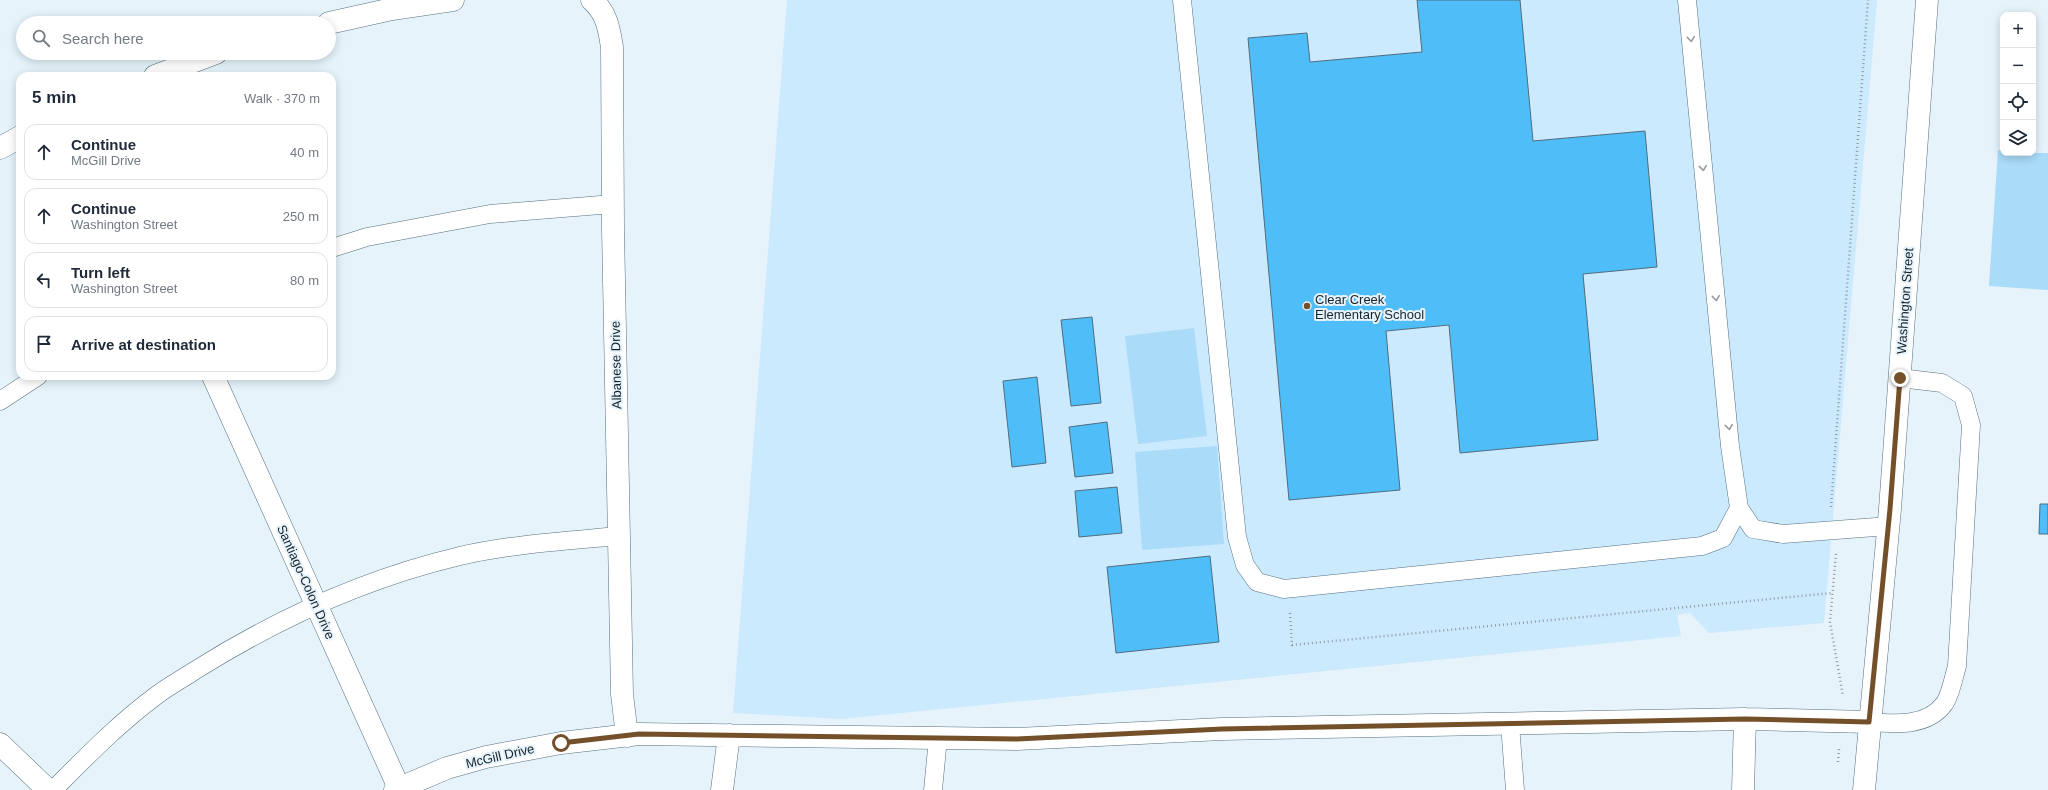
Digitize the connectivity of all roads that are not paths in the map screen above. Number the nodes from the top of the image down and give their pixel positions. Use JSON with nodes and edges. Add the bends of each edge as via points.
{"nodes":[{"id":1,"x":453,"y":0,"type":"edge"},
{"id":2,"x":592,"y":0,"type":"edge"},
{"id":3,"x":1182,"y":0,"type":"edge"},
{"id":4,"x":1687,"y":0,"type":"edge"},
{"id":5,"x":1927,"y":0,"type":"edge"},
{"id":6,"x":336,"y":21,"type":"edge"},
{"id":7,"x":197,"y":60,"type":"edge"},
{"id":8,"x":166,"y":72,"type":"edge"},
{"id":9,"x":16,"y":139,"type":"edge"},
{"id":10,"x":0,"y":148,"type":"edge"},
{"id":11,"x":614,"y":204,"type":"junction"},
{"id":12,"x":336,"y":247,"type":"edge"},
{"id":13,"x":1900,"y":378,"type":"junction"},
{"id":14,"x":32,"y":380,"type":"edge"},
{"id":15,"x":215,"y":380,"type":"edge"},
{"id":16,"x":0,"y":401,"type":"edge"},
{"id":17,"x":1739,"y":508,"type":"junction"},
{"id":18,"x":1889,"y":526,"type":"junction"},
{"id":19,"x":619,"y":536,"type":"junction"},
{"id":20,"x":317,"y":606,"type":"junction"},
{"id":21,"x":1745,"y":719,"type":"junction"},
{"id":22,"x":1869,"y":722,"type":"junction"},
{"id":23,"x":1510,"y":724,"type":"junction"},
{"id":24,"x":729,"y":735,"type":"junction"},
{"id":25,"x":627,"y":736,"type":"junction"},
{"id":26,"x":938,"y":738,"type":"junction"},
{"id":27,"x":0,"y":744,"type":"edge"},
{"id":28,"x":397,"y":789,"type":"edge"},
{"id":29,"x":48,"y":790,"type":"edge"},
{"id":30,"x":53,"y":790,"type":"edge"},
{"id":31,"x":722,"y":790,"type":"edge"},
{"id":32,"x":933,"y":790,"type":"edge"},
{"id":33,"x":1515,"y":790,"type":"edge"},
{"id":34,"x":1743,"y":790,"type":"edge"},
{"id":35,"x":1864,"y":790,"type":"edge"}],
"edges":[{"from":1,"to":6,"type":"street","via":[[392,9]]},
{"from":2,"to":11,"type":"street","name":"Albanese Drive","via":[[599,6],[608,24],[612,47]]},
{"from":3,"to":17,"type":"lane","via":[[1237,537],[1246,565],[1257,582],[1288,588],[1702,546],[1723,538]]},
{"from":4,"to":17,"type":"lane","one_way":true},
{"from":5,"to":13,"type":"street","name":"Washington Street"},
{"from":7,"to":8,"type":"street"},
{"from":9,"to":10,"type":"street"},
{"from":11,"to":12,"type":"lane","via":[[490,214],[367,238]]},
{"from":11,"to":19,"type":"street","name":"Albanese Drive"},
{"from":13,"to":18,"type":"street","name":"Washington Street"},
{"from":13,"to":22,"type":"lane","via":[[1942,382],[1963,396],[1972,425],[1957,666],[1945,704],[1927,718],[1898,724]]},
{"from":14,"to":16,"type":"lane"},
{"from":15,"to":20,"type":"street","name":"Santiago-Colon Drive"},
{"from":17,"to":18,"type":"lane","via":[[1753,528],[1783,534]]},
{"from":18,"to":22,"type":"street","name":"Washington Street"},
{"from":19,"to":20,"type":"lane","via":[[546,542],[461,556],[384,579]]},
{"from":19,"to":25,"type":"street","name":"Albanese Drive","via":[[622,694]]},
{"from":20,"to":28,"type":"street","name":"Santiago-Colon Drive"},
{"from":20,"to":30,"type":"lane","via":[[236,644],[157,695],[93,750]]},
{"from":21,"to":22,"type":"street"},
{"from":21,"to":23,"type":"street"},
{"from":21,"to":34,"type":"street"},
{"from":22,"to":35,"type":"street","name":"Washington Street"},
{"from":23,"to":26,"type":"street","via":[[1222,729],[1017,739]]},
{"from":23,"to":33,"type":"lane"},
{"from":24,"to":25,"type":"street","name":"McGill Drive"},
{"from":24,"to":26,"type":"street"},
{"from":24,"to":31,"type":"street"},
{"from":25,"to":28,"type":"street","name":"McGill Drive","via":[[561,743],[486,756],[447,768]]},
{"from":26,"to":32,"type":"lane"},
{"from":27,"to":29,"type":"street"}]}
